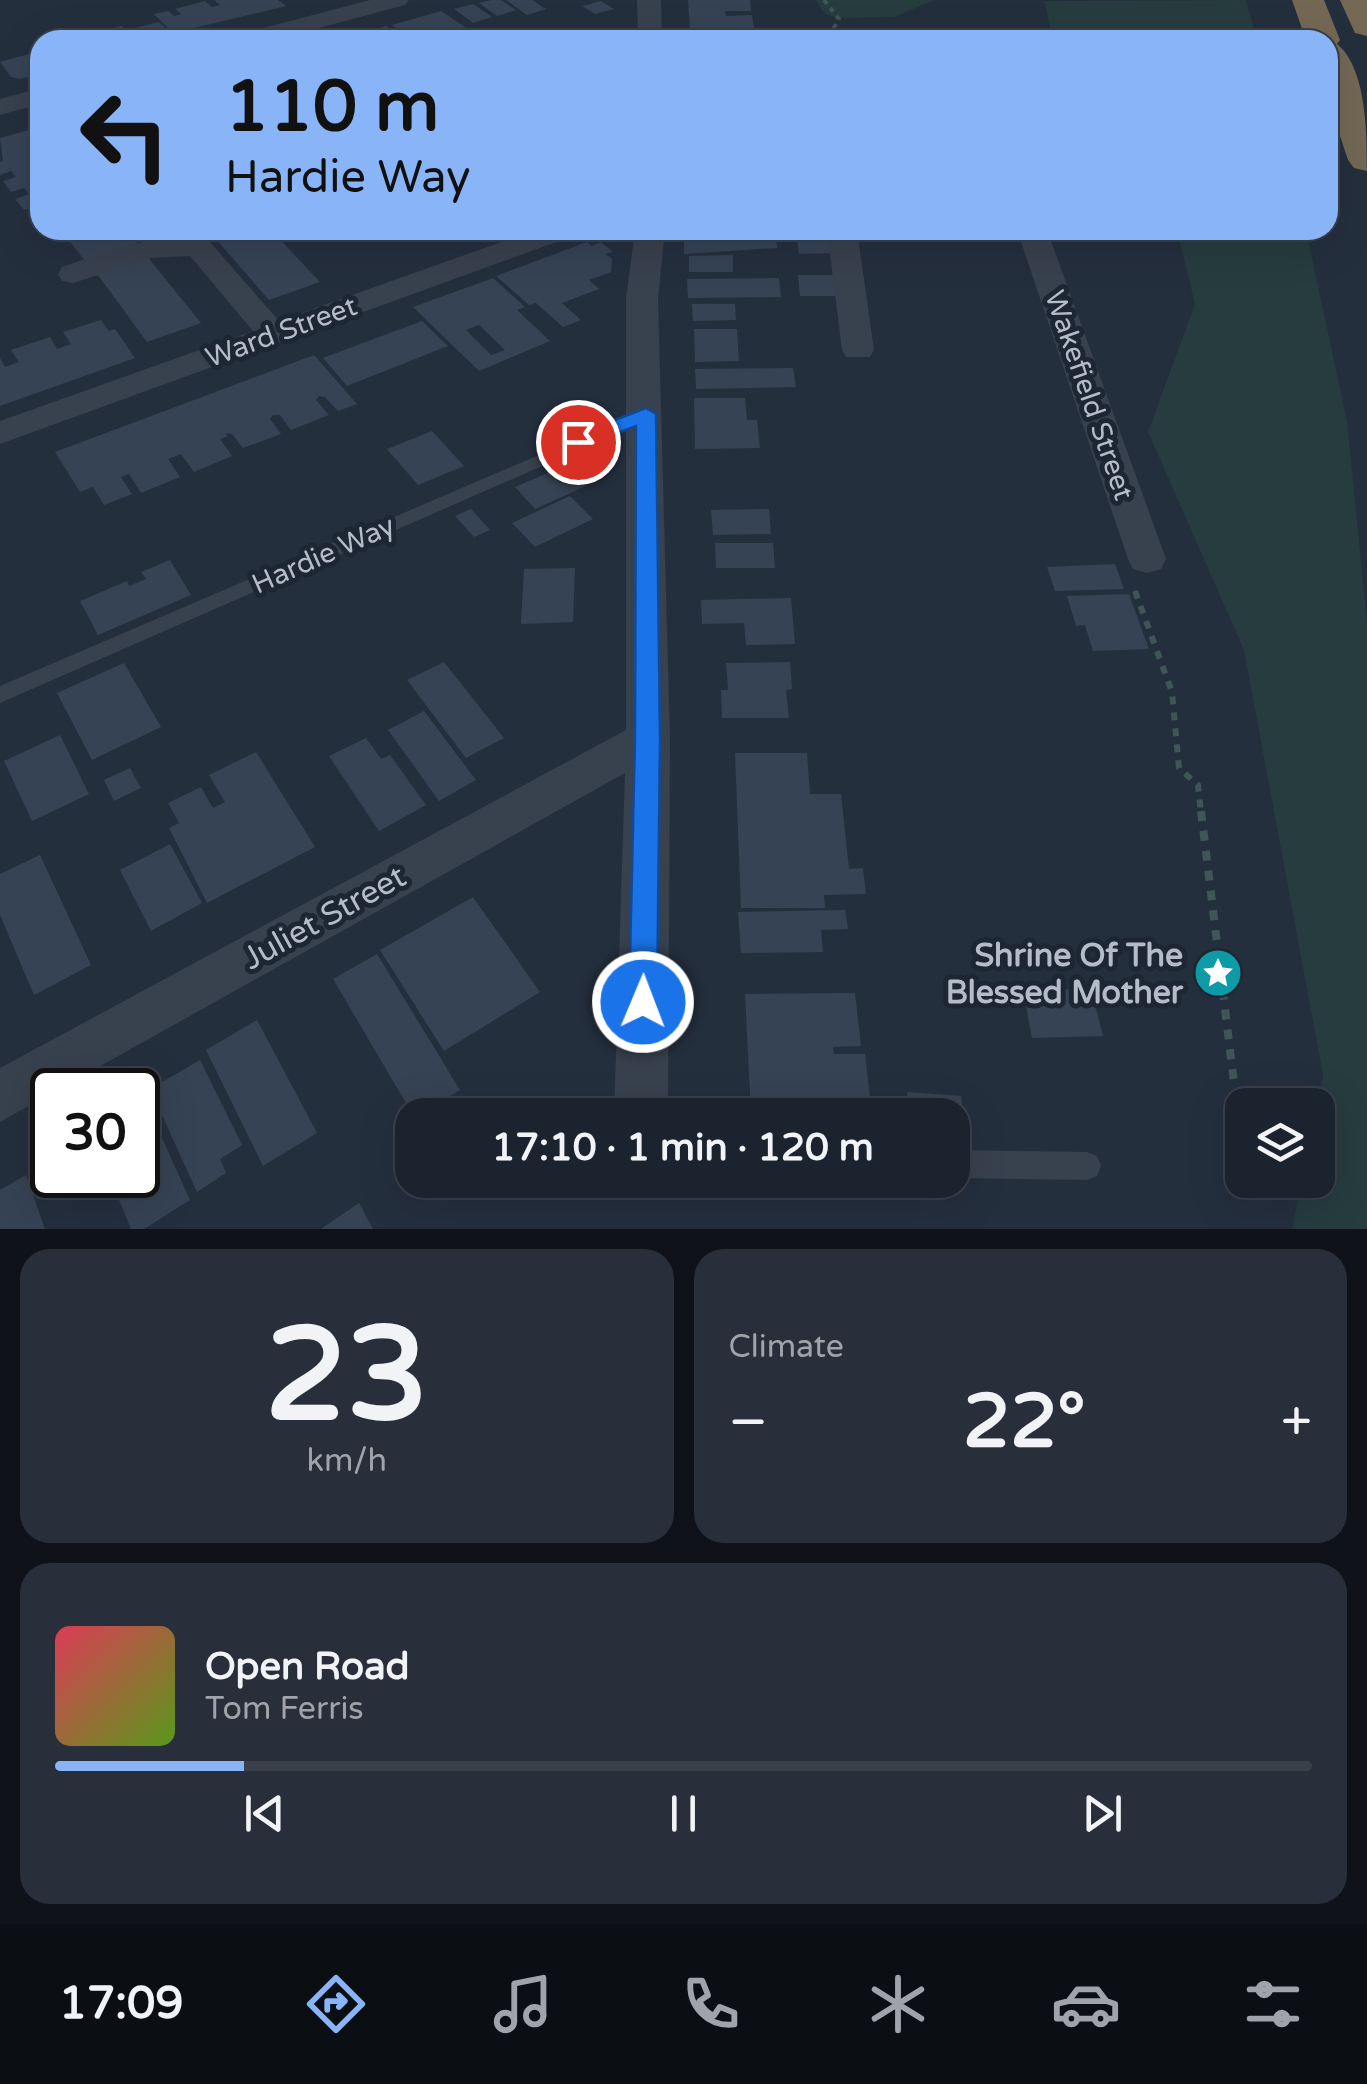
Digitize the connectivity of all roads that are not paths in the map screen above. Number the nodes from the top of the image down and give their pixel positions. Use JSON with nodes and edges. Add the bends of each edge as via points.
{"nodes":[{"id":1,"x":397,"y":0,"type":"edge"},
{"id":2,"x":649,"y":0,"type":"edge"},
{"id":3,"x":1308,"y":0,"type":"edge"},
{"id":4,"x":1358,"y":0,"type":"edge"},
{"id":5,"x":1367,"y":9,"type":"edge"},
{"id":6,"x":1367,"y":26,"type":"edge"},
{"id":7,"x":284,"y":30,"type":"edge"},
{"id":8,"x":650,"y":30,"type":"edge"},
{"id":9,"x":1319,"y":30,"type":"edge"},
{"id":10,"x":1338,"y":80,"type":"edge"},
{"id":11,"x":30,"y":99,"type":"edge"},
{"id":12,"x":0,"y":107,"type":"edge"},
{"id":13,"x":1367,"y":160,"type":"edge"},
{"id":14,"x":534,"y":240,"type":"edge"},
{"id":15,"x":649,"y":240,"type":"edge"},
{"id":16,"x":843,"y":240,"type":"edge"},
{"id":17,"x":1036,"y":240,"type":"edge"},
{"id":18,"x":73,"y":274,"type":"dead end"},
{"id":19,"x":273,"y":334,"type":"junction"},
{"id":20,"x":858,"y":350,"type":"dead end"},
{"id":21,"x":646,"y":414,"type":"junction"},
{"id":22,"x":0,"y":433,"type":"edge"},
{"id":23,"x":1148,"y":559,"type":"road end"},
{"id":24,"x":0,"y":695,"type":"edge"},
{"id":25,"x":648,"y":739,"type":"junction"},
{"id":26,"x":0,"y":1096,"type":"edge"},
{"id":27,"x":641,"y":1098,"type":"edge"},
{"id":28,"x":970,"y":1164,"type":"edge"},
{"id":29,"x":1087,"y":1166,"type":"dead end"}],
"edges":[{"from":1,"to":7,"type":"street"},
{"from":2,"to":8,"type":"street"},
{"from":3,"to":9,"type":"highway"},
{"from":4,"to":5,"type":"highway"},
{"from":4,"to":6,"type":"highway"},
{"from":10,"to":13,"type":"highway"},
{"from":11,"to":12,"type":"street"},
{"from":14,"to":19,"type":"street","name":"Ward Street"},
{"from":15,"to":21,"type":"street","via":[[642,299]]},
{"from":16,"to":20,"type":"street"},
{"from":17,"to":23,"type":"street","name":"Wakefield Street"},
{"from":18,"to":19,"type":"street","via":[[152,248],[198,248]]},
{"from":19,"to":22,"type":"street","name":"Ward Street"},
{"from":21,"to":24,"type":"lane","name":"Hardie Way"},
{"from":21,"to":25,"type":"street"},
{"from":25,"to":26,"type":"street","name":"Juliet Street"},
{"from":25,"to":27,"type":"street"},
{"from":28,"to":29,"type":"lane"}]}
